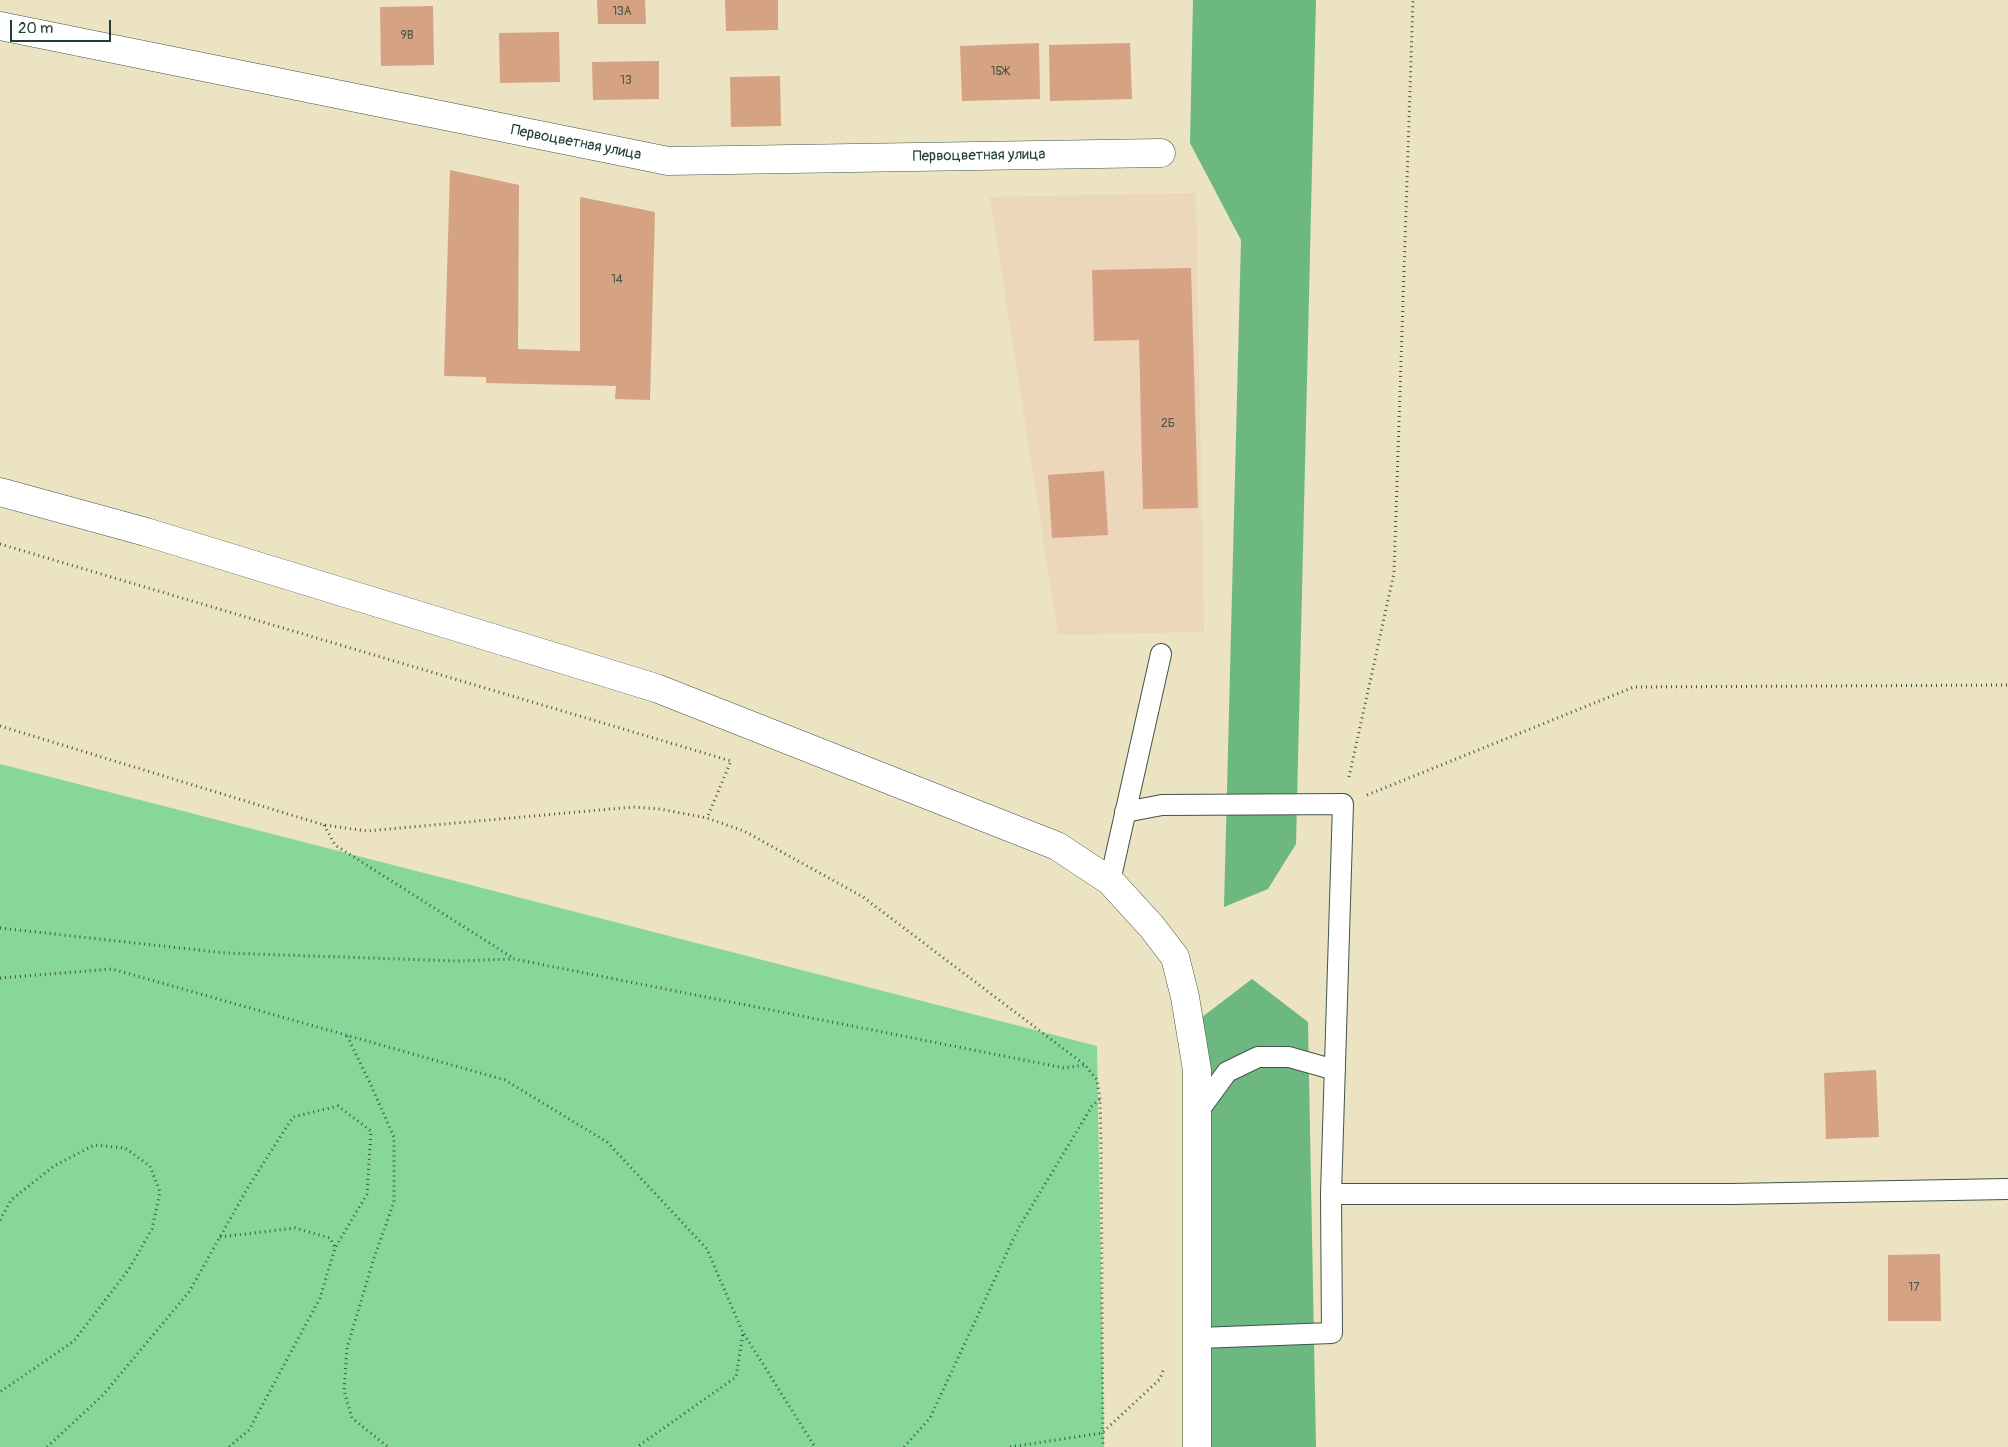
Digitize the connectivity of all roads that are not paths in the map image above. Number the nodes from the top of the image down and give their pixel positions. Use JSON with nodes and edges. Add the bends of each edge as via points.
{"nodes":[{"id":1,"x":0,"y":26,"type":"edge"},
{"id":2,"x":1161,"y":153,"type":"dead end"},
{"id":3,"x":0,"y":492,"type":"edge"},
{"id":4,"x":1161,"y":654,"type":"dead end"},
{"id":5,"x":1125,"y":812,"type":"junction"},
{"id":6,"x":1110,"y":881,"type":"junction"},
{"id":7,"x":1335,"y":1070,"type":"junction"},
{"id":8,"x":1198,"y":1113,"type":"junction"},
{"id":9,"x":2008,"y":1189,"type":"edge"},
{"id":10,"x":1331,"y":1194,"type":"junction"},
{"id":11,"x":1198,"y":1338,"type":"junction"},
{"id":12,"x":1197,"y":1447,"type":"edge"}],
"edges":[{"from":1,"to":2,"type":"street","name":"Первоцветная улица","via":[[668,161]]},
{"from":3,"to":6,"type":"street","via":[[146,532],[656,688],[1057,846]]},
{"from":4,"to":5,"type":"lane"},
{"from":5,"to":6,"type":"lane"},
{"from":5,"to":7,"type":"lane","via":[[1162,805],[1343,804]]},
{"from":6,"to":8,"type":"street","via":[[1175,957],[1186,996],[1197,1070]]},
{"from":7,"to":8,"type":"lane","via":[[1288,1056],[1258,1057],[1227,1072]]},
{"from":7,"to":10,"type":"lane"},
{"from":8,"to":11,"type":"street"},
{"from":9,"to":10,"type":"lane","via":[[1731,1194]]},
{"from":10,"to":11,"type":"lane","via":[[1332,1333]]},
{"from":11,"to":12,"type":"street"}]}
